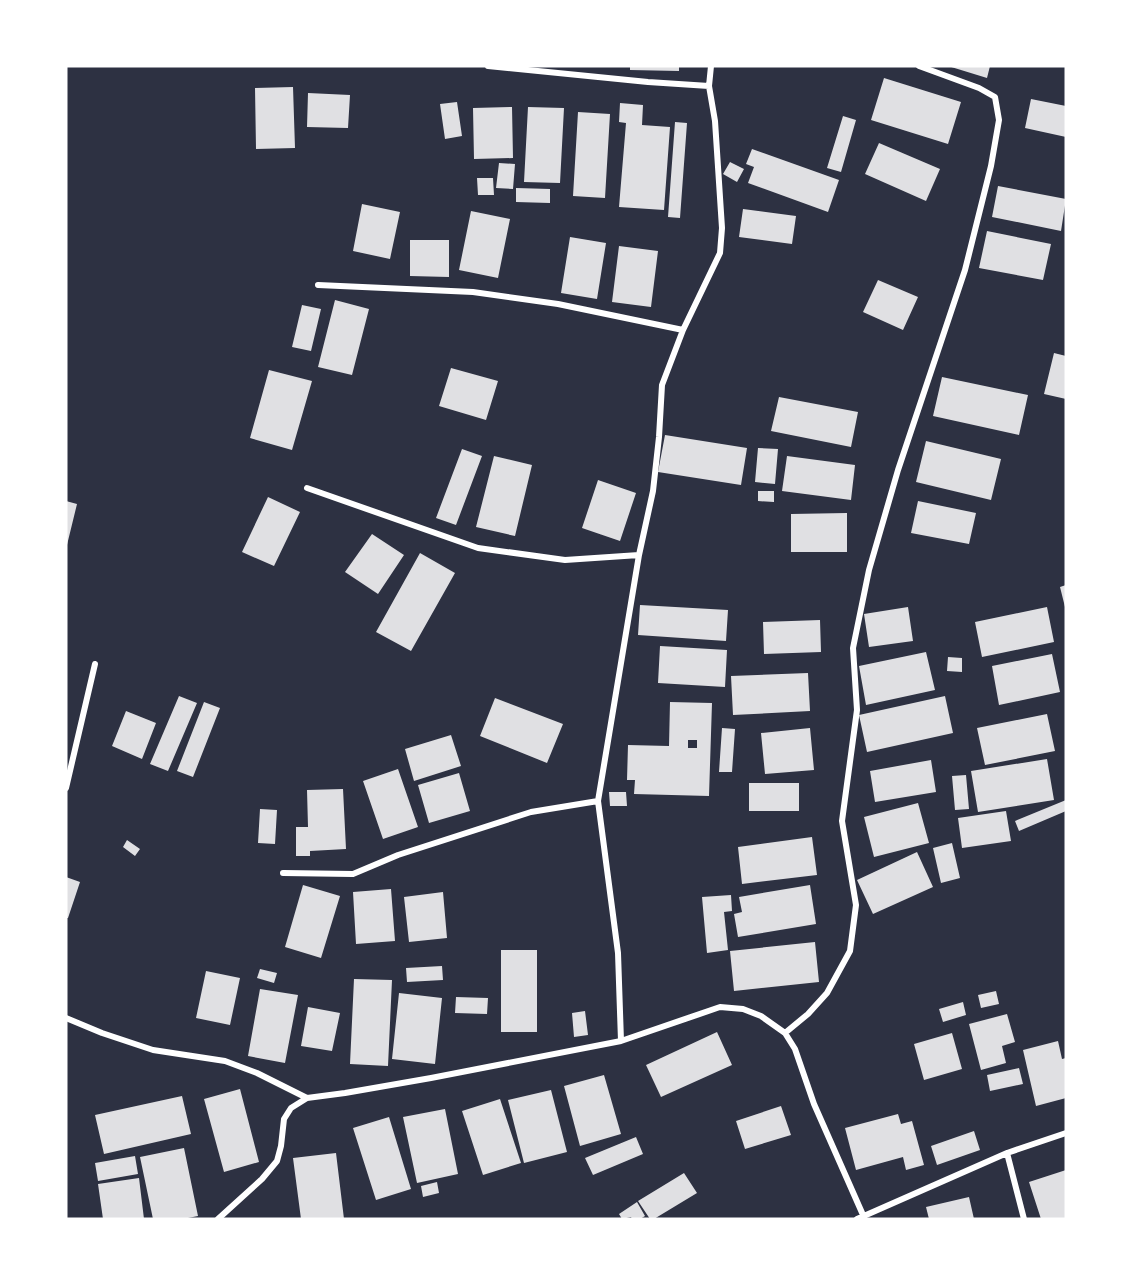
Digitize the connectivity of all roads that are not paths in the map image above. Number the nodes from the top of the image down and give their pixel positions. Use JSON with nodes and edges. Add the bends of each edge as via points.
{"nodes":[{"id":1,"x":488,"y":66,"type":"edge"},
{"id":2,"x":711,"y":66,"type":"edge"},
{"id":3,"x":919,"y":66,"type":"edge"},
{"id":4,"x":709,"y":86,"type":"junction"},
{"id":5,"x":318,"y":285,"type":"dead end"},
{"id":6,"x":683,"y":330,"type":"junction"},
{"id":7,"x":307,"y":488,"type":"dead end"},
{"id":8,"x":639,"y":555,"type":"junction"},
{"id":9,"x":95,"y":664,"type":"dead end"},
{"id":10,"x":66,"y":788,"type":"edge"},
{"id":11,"x":598,"y":801,"type":"junction"},
{"id":12,"x":283,"y":873,"type":"dead end"},
{"id":13,"x":66,"y":1018,"type":"edge"},
{"id":14,"x":785,"y":1033,"type":"junction"},
{"id":15,"x":621,"y":1041,"type":"junction"},
{"id":16,"x":307,"y":1098,"type":"junction"},
{"id":17,"x":1066,"y":1132,"type":"edge"},
{"id":18,"x":1007,"y":1153,"type":"junction"},
{"id":19,"x":860,"y":1217,"type":"edge"},
{"id":20,"x":218,"y":1219,"type":"edge"},
{"id":21,"x":1024,"y":1219,"type":"edge"}],
"edges":[{"from":1,"to":4,"type":"street"},
{"from":2,"to":4,"type":"street"},
{"from":3,"to":14,"type":"street","via":[[979,88],[995,98],[999,120],[964,270],[898,470],[869,570],[853,648],[857,710],[842,820],[856,905],[850,951],[827,993]]},
{"from":4,"to":6,"type":"street","via":[[715,121],[720,253]]},
{"from":5,"to":6,"type":"street","via":[[473,292],[558,304]]},
{"from":6,"to":8,"type":"street","via":[[662,385],[653,491]]},
{"from":7,"to":8,"type":"street","via":[[478,548],[565,560]]},
{"from":8,"to":11,"type":"street"},
{"from":9,"to":10,"type":"street"},
{"from":11,"to":12,"type":"street","via":[[531,812],[398,855],[353,874]]},
{"from":11,"to":15,"type":"street","via":[[618,953]]},
{"from":13,"to":16,"type":"street","via":[[153,1050],[225,1061]]},
{"from":14,"to":15,"type":"street","via":[[762,1016],[720,1007]]},
{"from":14,"to":19,"type":"street","via":[[795,1048]]},
{"from":15,"to":16,"type":"street"},
{"from":16,"to":20,"type":"street","via":[[291,1108],[284,1119],[277,1161]]},
{"from":17,"to":18,"type":"street"},
{"from":18,"to":19,"type":"street"},
{"from":18,"to":21,"type":"street"}]}
